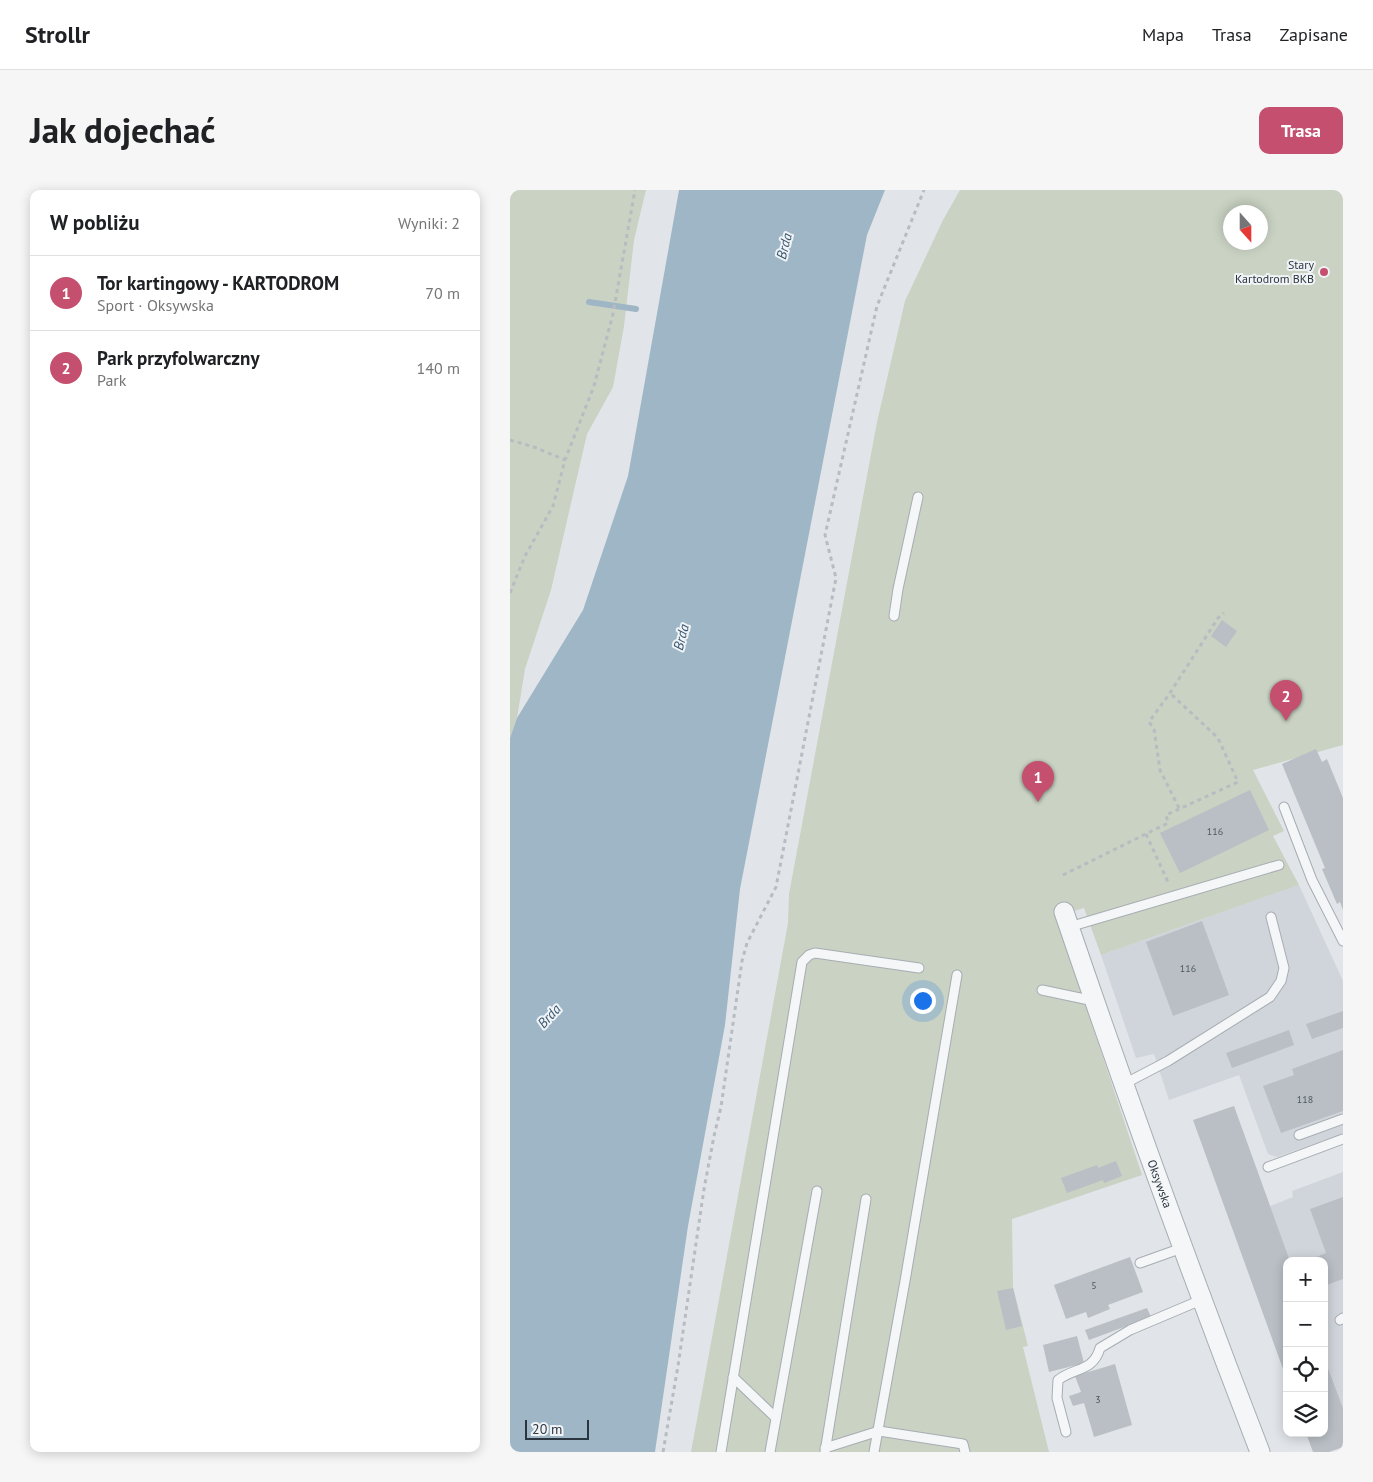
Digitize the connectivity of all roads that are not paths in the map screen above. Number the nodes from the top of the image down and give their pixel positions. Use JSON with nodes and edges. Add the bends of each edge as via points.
{"nodes":[{"id":1,"x":918,"y":497,"type":"dead end"},
{"id":2,"x":894,"y":616,"type":"dead end"},
{"id":3,"x":1284,"y":807,"type":"dead end"},
{"id":4,"x":1279,"y":865,"type":"dead end"},
{"id":5,"x":1271,"y":917,"type":"dead end"},
{"id":6,"x":1067,"y":920,"type":"joint"},
{"id":7,"x":1342,"y":939,"type":"edge"},
{"id":8,"x":919,"y":968,"type":"dead end"},
{"id":9,"x":957,"y":975,"type":"dead end"},
{"id":10,"x":1042,"y":990,"type":"dead end"},
{"id":11,"x":1094,"y":1001,"type":"junction"},
{"id":12,"x":1124,"y":1084,"type":"junction"},
{"id":13,"x":1343,"y":1118,"type":"edge"},
{"id":14,"x":1300,"y":1135,"type":"dead end"},
{"id":15,"x":1343,"y":1139,"type":"edge"},
{"id":16,"x":1268,"y":1167,"type":"dead end"},
{"id":17,"x":817,"y":1191,"type":"dead end"},
{"id":18,"x":866,"y":1199,"type":"dead end"},
{"id":19,"x":1182,"y":1248,"type":"junction"},
{"id":20,"x":1140,"y":1263,"type":"dead end"},
{"id":21,"x":1201,"y":1300,"type":"junction"},
{"id":22,"x":733,"y":1377,"type":"junction"},
{"id":23,"x":776,"y":1418,"type":"junction"},
{"id":24,"x":879,"y":1431,"type":"junction"},
{"id":25,"x":1066,"y":1432,"type":"dead end"},
{"id":26,"x":825,"y":1450,"type":"edge"},
{"id":27,"x":721,"y":1452,"type":"edge"},
{"id":28,"x":770,"y":1452,"type":"edge"},
{"id":29,"x":874,"y":1452,"type":"edge"},
{"id":30,"x":965,"y":1452,"type":"edge"},
{"id":31,"x":1260,"y":1452,"type":"edge"}],
"edges":[{"from":1,"to":2,"type":"lane"},
{"from":3,"to":7,"type":"lane","via":[[1312,880]]},
{"from":4,"to":6,"type":"lane","via":[[1175,896]]},
{"from":5,"to":12,"type":"lane","via":[[1284,968],[1282,981],[1270,997],[1168,1061]]},
{"from":6,"to":11,"type":"street","name":"Oksywska"},
{"from":8,"to":22,"type":"lane","via":[[815,953],[802,962]]},
{"from":9,"to":24,"type":"lane"},
{"from":10,"to":11,"type":"lane"},
{"from":11,"to":12,"type":"street","name":"Oksywska"},
{"from":12,"to":19,"type":"street","name":"Oksywska"},
{"from":13,"to":14,"type":"lane"},
{"from":15,"to":16,"type":"lane"},
{"from":17,"to":23,"type":"lane"},
{"from":18,"to":26,"type":"lane"},
{"from":19,"to":20,"type":"lane"},
{"from":19,"to":21,"type":"street","name":"Oksywska"},
{"from":21,"to":25,"type":"lane","via":[[1130,1330],[1100,1348],[1090,1365],[1058,1380],[1057,1398]]},
{"from":21,"to":31,"type":"street","name":"Oksywska"},
{"from":22,"to":23,"type":"lane"},
{"from":22,"to":27,"type":"lane"},
{"from":23,"to":28,"type":"lane"},
{"from":24,"to":26,"type":"lane"},
{"from":24,"to":29,"type":"lane"},
{"from":24,"to":30,"type":"lane","via":[[963,1444]]}]}
